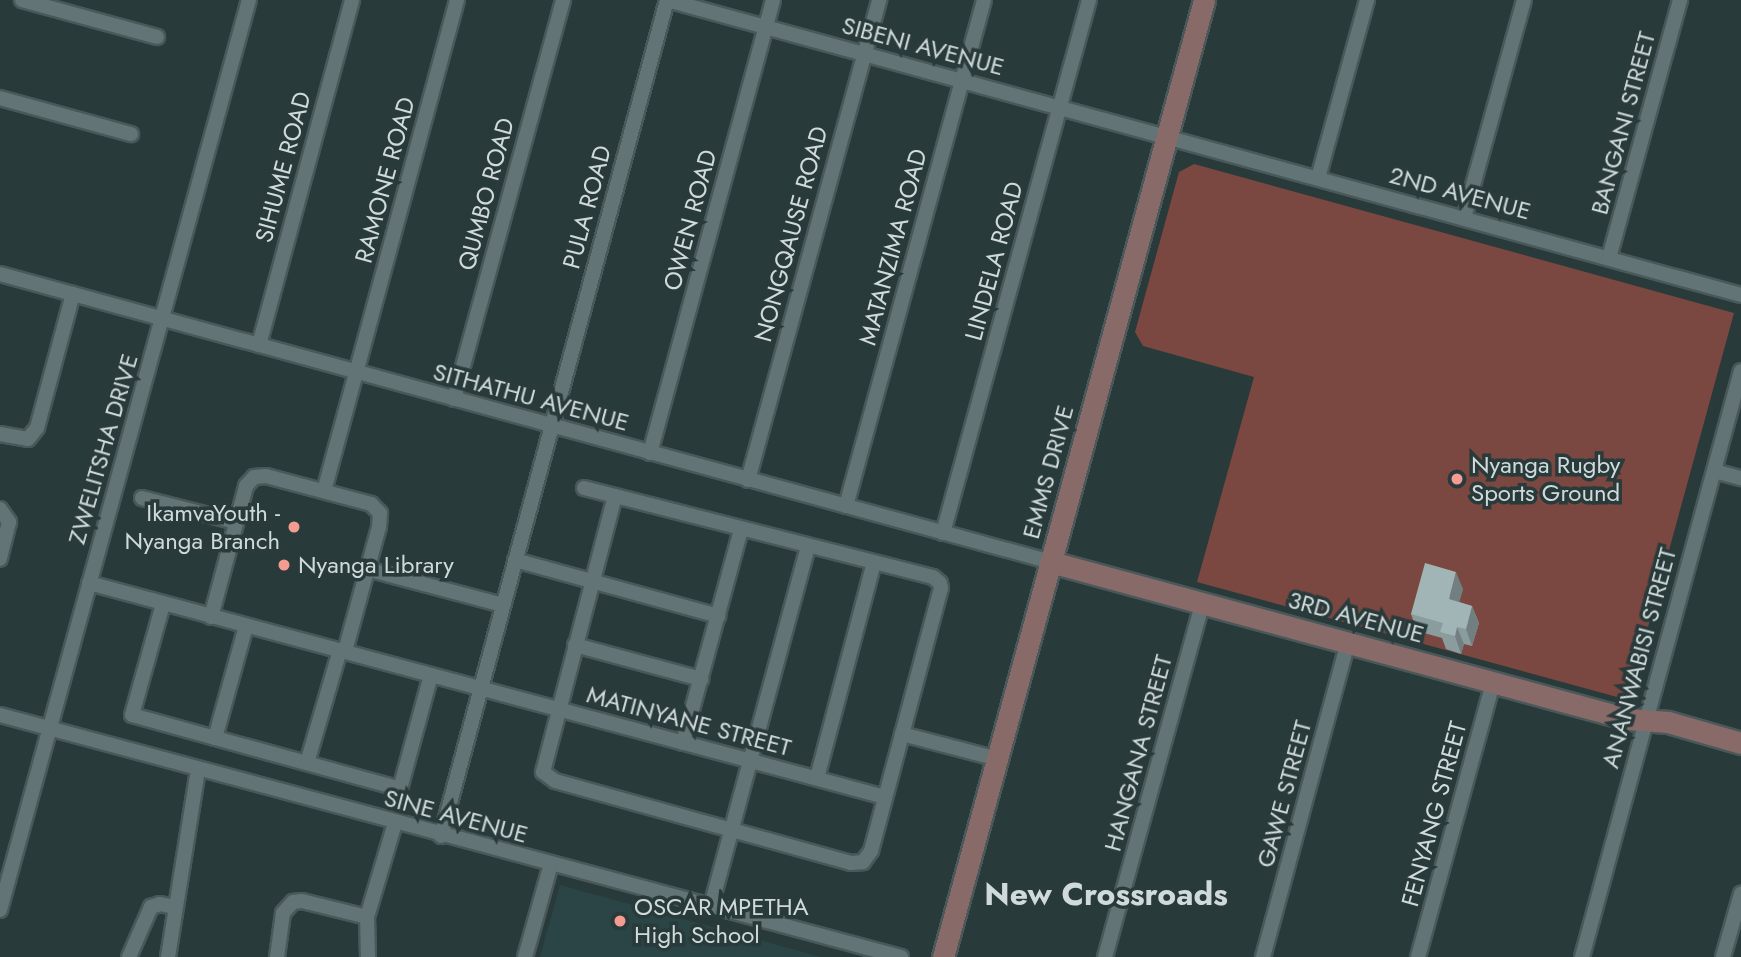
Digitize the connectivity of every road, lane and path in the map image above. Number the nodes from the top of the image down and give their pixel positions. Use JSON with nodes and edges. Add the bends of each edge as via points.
{"nodes":[{"id":1,"x":22,"y":0,"type":"edge"},
{"id":2,"x":249,"y":0,"type":"edge"},
{"id":3,"x":352,"y":0,"type":"edge"},
{"id":4,"x":457,"y":0,"type":"edge"},
{"id":5,"x":563,"y":0,"type":"edge"},
{"id":6,"x":667,"y":0,"type":"edge"},
{"id":7,"x":773,"y":0,"type":"edge"},
{"id":8,"x":878,"y":0,"type":"edge"},
{"id":9,"x":984,"y":0,"type":"edge"},
{"id":10,"x":1089,"y":0,"type":"edge"},
{"id":11,"x":1204,"y":0,"type":"edge"},
{"id":12,"x":1367,"y":0,"type":"edge"},
{"id":13,"x":1524,"y":0,"type":"edge"},
{"id":14,"x":1680,"y":0,"type":"edge"},
{"id":15,"x":766,"y":27,"type":"junction"},
{"id":16,"x":157,"y":37,"type":"dead end"},
{"id":17,"x":864,"y":54,"type":"junction"},
{"id":18,"x":962,"y":80,"type":"junction"},
{"id":19,"x":0,"y":98,"type":"edge"},
{"id":20,"x":1060,"y":107,"type":"junction"},
{"id":21,"x":131,"y":134,"type":"dead end"},
{"id":22,"x":1167,"y":136,"type":"junction"},
{"id":23,"x":1318,"y":178,"type":"junction"},
{"id":24,"x":1464,"y":218,"type":"junction"},
{"id":25,"x":1609,"y":258,"type":"junction"},
{"id":26,"x":0,"y":274,"type":"edge"},
{"id":27,"x":73,"y":294,"type":"junction"},
{"id":28,"x":1741,"y":295,"type":"edge"},
{"id":29,"x":163,"y":319,"type":"junction"},
{"id":30,"x":259,"y":345,"type":"junction"},
{"id":31,"x":1741,"y":371,"type":"edge"},
{"id":32,"x":356,"y":372,"type":"junction"},
{"id":33,"x":454,"y":399,"type":"junction"},
{"id":34,"x":551,"y":425,"type":"junction"},
{"id":35,"x":0,"y":434,"type":"edge"},
{"id":36,"x":650,"y":453,"type":"junction"},
{"id":37,"x":1714,"y":471,"type":"junction"},
{"id":38,"x":1741,"y":478,"type":"edge"},
{"id":39,"x":747,"y":480,"type":"junction"},
{"id":40,"x":584,"y":488,"type":"dead end"},
{"id":41,"x":324,"y":491,"type":"junction"},
{"id":42,"x":615,"y":496,"type":"junction"},
{"id":43,"x":142,"y":498,"type":"dead end"},
{"id":44,"x":846,"y":506,"type":"junction"},
{"id":45,"x":0,"y":509,"type":"edge"},
{"id":46,"x":236,"y":522,"type":"junction"},
{"id":47,"x":741,"y":529,"type":"junction"},
{"id":48,"x":943,"y":533,"type":"junction"},
{"id":49,"x":808,"y":546,"type":"junction"},
{"id":50,"x":0,"y":559,"type":"edge"},
{"id":51,"x":515,"y":560,"type":"junction"},
{"id":52,"x":874,"y":562,"type":"junction"},
{"id":53,"x":1051,"y":562,"type":"junction"},
{"id":54,"x":367,"y":569,"type":"junction"},
{"id":55,"x":592,"y":581,"type":"junction"},
{"id":56,"x":89,"y":583,"type":"junction"},
{"id":57,"x":1203,"y":602,"type":"junction"},
{"id":58,"x":163,"y":604,"type":"junction"},
{"id":59,"x":503,"y":605,"type":"junction"},
{"id":60,"x":718,"y":616,"type":"junction"},
{"id":61,"x":211,"y":617,"type":"junction"},
{"id":62,"x":246,"y":626,"type":"junction"},
{"id":63,"x":1348,"y":642,"type":"junction"},
{"id":64,"x":575,"y":645,"type":"junction"},
{"id":65,"x":343,"y":651,"type":"junction"},
{"id":66,"x":431,"y":675,"type":"junction"},
{"id":67,"x":701,"y":679,"type":"junction"},
{"id":68,"x":1493,"y":682,"type":"junction"},
{"id":69,"x":481,"y":689,"type":"junction"},
{"id":70,"x":557,"y":710,"type":"junction"},
{"id":71,"x":0,"y":715,"type":"edge"},
{"id":72,"x":1646,"y":720,"type":"junction"},
{"id":73,"x":50,"y":729,"type":"junction"},
{"id":74,"x":902,"y":734,"type":"junction"},
{"id":75,"x":215,"y":738,"type":"junction"},
{"id":76,"x":683,"y":743,"type":"junction"},
{"id":77,"x":1741,"y":743,"type":"edge"},
{"id":78,"x":998,"y":759,"type":"junction"},
{"id":79,"x":750,"y":760,"type":"junction"},
{"id":80,"x":307,"y":763,"type":"junction"},
{"id":81,"x":198,"y":769,"type":"junction"},
{"id":82,"x":817,"y":778,"type":"junction"},
{"id":83,"x":885,"y":797,"type":"junction"},
{"id":84,"x":395,"y":823,"type":"junction"},
{"id":85,"x":732,"y":830,"type":"junction"},
{"id":86,"x":441,"y":836,"type":"junction"},
{"id":87,"x":551,"y":864,"type":"junction"},
{"id":88,"x":1741,"y":894,"type":"edge"},
{"id":89,"x":711,"y":906,"type":"junction"},
{"id":90,"x":174,"y":907,"type":"junction"},
{"id":91,"x":0,"y":910,"type":"edge"},
{"id":92,"x":367,"y":918,"type":"junction"},
{"id":93,"x":129,"y":957,"type":"edge"},
{"id":94,"x":168,"y":957,"type":"edge"},
{"id":95,"x":277,"y":957,"type":"edge"},
{"id":96,"x":368,"y":957,"type":"edge"},
{"id":97,"x":526,"y":957,"type":"edge"},
{"id":98,"x":901,"y":957,"type":"edge"},
{"id":99,"x":943,"y":957,"type":"edge"},
{"id":100,"x":1105,"y":957,"type":"edge"},
{"id":101,"x":1263,"y":957,"type":"edge"},
{"id":102,"x":1418,"y":957,"type":"edge"},
{"id":103,"x":1582,"y":957,"type":"edge"},
{"id":104,"x":1723,"y":957,"type":"edge"}],
"edges":[{"from":1,"to":16,"type":"street"},
{"from":2,"to":29,"type":"street","name":"ZWELITSHA DRIVE"},
{"from":3,"to":30,"type":"street","name":"SIHUME ROAD"},
{"from":4,"to":32,"type":"street","name":"RAMONE ROAD"},
{"from":5,"to":33,"type":"street","name":"QUMBO ROAD"},
{"from":6,"to":15,"type":"street","name":"SIBENI AVENUE"},
{"from":6,"to":34,"type":"street","name":"PULA ROAD"},
{"from":7,"to":15,"type":"street","name":"OWEN ROAD"},
{"from":8,"to":17,"type":"street","name":"NONGQAUSE ROAD"},
{"from":9,"to":18,"type":"street","name":"MATANZIMA ROAD"},
{"from":10,"to":20,"type":"street","name":"LINDELA ROAD"},
{"from":11,"to":22,"type":"street","name":"EMMS DRIVE"},
{"from":12,"to":23,"type":"street"},
{"from":13,"to":24,"type":"street"},
{"from":14,"to":25,"type":"street","name":"BANGANI STREET"},
{"from":15,"to":17,"type":"street","name":"SIBENI AVENUE"},
{"from":15,"to":36,"type":"street","name":"OWEN ROAD"},
{"from":17,"to":18,"type":"street","name":"SIBENI AVENUE"},
{"from":17,"to":39,"type":"street","name":"NONGQAUSE ROAD"},
{"from":18,"to":20,"type":"street","name":"SIBENI AVENUE"},
{"from":18,"to":44,"type":"street","name":"MATANZIMA ROAD"},
{"from":19,"to":21,"type":"street"},
{"from":20,"to":22,"type":"street","name":"SIBENI AVENUE"},
{"from":20,"to":48,"type":"street","name":"LINDELA ROAD"},
{"from":22,"to":23,"type":"street","name":"2ND AVENUE"},
{"from":22,"to":53,"type":"street","name":"EMMS DRIVE"},
{"from":23,"to":24,"type":"street","name":"2ND AVENUE"},
{"from":24,"to":25,"type":"street","name":"2ND AVENUE"},
{"from":25,"to":28,"type":"street","name":"2ND AVENUE"},
{"from":26,"to":27,"type":"street","name":"SITHATHU AVENUE"},
{"from":27,"to":29,"type":"street","name":"SITHATHU AVENUE"},
{"from":27,"to":35,"type":"street","via":[[37,428],[28,439]]},
{"from":29,"to":30,"type":"street","name":"SITHATHU AVENUE"},
{"from":29,"to":56,"type":"street","name":"ZWELITSHA DRIVE"},
{"from":30,"to":32,"type":"street","name":"SITHATHU AVENUE"},
{"from":31,"to":37,"type":"street","name":"ANANWABISI STREET"},
{"from":32,"to":33,"type":"street","name":"SITHATHU AVENUE"},
{"from":32,"to":41,"type":"street","name":"RAMONE ROAD"},
{"from":33,"to":34,"type":"street","name":"SITHATHU AVENUE"},
{"from":34,"to":36,"type":"street","name":"SITHATHU AVENUE"},
{"from":34,"to":51,"type":"street","name":"PULA ROAD"},
{"from":36,"to":39,"type":"street","name":"SITHATHU AVENUE"},
{"from":37,"to":38,"type":"street"},
{"from":37,"to":72,"type":"street","name":"ANANWABISI STREET"},
{"from":39,"to":44,"type":"street","name":"SITHATHU AVENUE"},
{"from":40,"to":42,"type":"street"},
{"from":41,"to":46,"type":"street","via":[[254,477],[244,490]]},
{"from":41,"to":54,"type":"street","via":[[371,504],[380,513]]},
{"from":42,"to":47,"type":"street"},
{"from":42,"to":55,"type":"street"},
{"from":43,"to":46,"type":"street"},
{"from":44,"to":48,"type":"street","name":"SITHATHU AVENUE"},
{"from":45,"to":50,"type":"street","via":[[9,522]]},
{"from":46,"to":61,"type":"street"},
{"from":47,"to":49,"type":"street"},
{"from":47,"to":60,"type":"street"},
{"from":48,"to":53,"type":"street","name":"SITHATHU AVENUE"},
{"from":49,"to":52,"type":"street"},
{"from":49,"to":79,"type":"street"},
{"from":51,"to":55,"type":"street"},
{"from":51,"to":59,"type":"street","name":"PULA ROAD"},
{"from":52,"to":74,"type":"street","via":[[933,577],[942,588]]},
{"from":52,"to":82,"type":"street"},
{"from":53,"to":57,"type":"street","name":"3RD AVENUE"},
{"from":53,"to":78,"type":"street","name":"EMMS DRIVE"},
{"from":54,"to":59,"type":"street"},
{"from":54,"to":65,"type":"street"},
{"from":55,"to":60,"type":"street"},
{"from":55,"to":64,"type":"street"},
{"from":56,"to":58,"type":"street","name":"MATINYANE STREET"},
{"from":56,"to":73,"type":"street","name":"ZWELITSHA DRIVE"},
{"from":57,"to":63,"type":"street","name":"3RD AVENUE"},
{"from":57,"to":100,"type":"street","name":"HANGANA STREET"},
{"from":58,"to":61,"type":"street","name":"MATINYANE STREET"},
{"from":58,"to":75,"type":"street","via":[[132,715]]},
{"from":59,"to":69,"type":"street","name":"PULA ROAD"},
{"from":60,"to":67,"type":"street"},
{"from":61,"to":62,"type":"street","name":"MATINYANE STREET"},
{"from":62,"to":65,"type":"street","name":"MATINYANE STREET"},
{"from":62,"to":75,"type":"street"},
{"from":63,"to":68,"type":"street","name":"3RD AVENUE"},
{"from":63,"to":101,"type":"street","name":"GAWE STREET"},
{"from":64,"to":67,"type":"street"},
{"from":64,"to":70,"type":"street"},
{"from":65,"to":66,"type":"street","name":"MATINYANE STREET"},
{"from":65,"to":80,"type":"street"},
{"from":66,"to":69,"type":"street","name":"MATINYANE STREET"},
{"from":66,"to":80,"type":"street","via":[[400,789]]},
{"from":67,"to":76,"type":"street"},
{"from":68,"to":72,"type":"street","name":"3RD AVENUE"},
{"from":68,"to":102,"type":"street","name":"FENYANG STREET"},
{"from":69,"to":70,"type":"street","name":"MATINYANE STREET"},
{"from":69,"to":86,"type":"street","name":"PULA ROAD"},
{"from":70,"to":76,"type":"street","name":"MATINYANE STREET"},
{"from":70,"to":85,"type":"street","via":[[543,765],[547,777]]},
{"from":71,"to":73,"type":"street","name":"SINE AVENUE"},
{"from":72,"to":77,"type":"street","name":"3RD AVENUE"},
{"from":72,"to":103,"type":"street","name":"ANANWABISI STREET"},
{"from":73,"to":81,"type":"street","name":"SINE AVENUE"},
{"from":73,"to":91,"type":"street","name":"ZWELITSHA DRIVE"},
{"from":74,"to":78,"type":"street"},
{"from":74,"to":83,"type":"street"},
{"from":75,"to":80,"type":"street"},
{"from":76,"to":79,"type":"street","name":"MATINYANE STREET"},
{"from":78,"to":99,"type":"street","name":"EMMS DRIVE"},
{"from":79,"to":82,"type":"street","name":"MATINYANE STREET"},
{"from":79,"to":85,"type":"street"},
{"from":81,"to":84,"type":"street","name":"SINE AVENUE"},
{"from":81,"to":90,"type":"street"},
{"from":82,"to":83,"type":"street","name":"MATINYANE STREET"},
{"from":83,"to":85,"type":"street","via":[[867,859],[858,863]]},
{"from":84,"to":86,"type":"street","name":"SINE AVENUE"},
{"from":84,"to":92,"type":"street"},
{"from":85,"to":89,"type":"street"},
{"from":86,"to":87,"type":"street","name":"SINE AVENUE"},
{"from":87,"to":89,"type":"street","name":"SINE AVENUE"},
{"from":87,"to":97,"type":"street"},
{"from":88,"to":104,"type":"street"},
{"from":89,"to":98,"type":"street","name":"SINE AVENUE"},
{"from":90,"to":93,"type":"street","via":[[151,907]]},
{"from":90,"to":94,"type":"street"},
{"from":92,"to":95,"type":"street","via":[[293,902],[283,913]]},
{"from":92,"to":96,"type":"street"}]}
